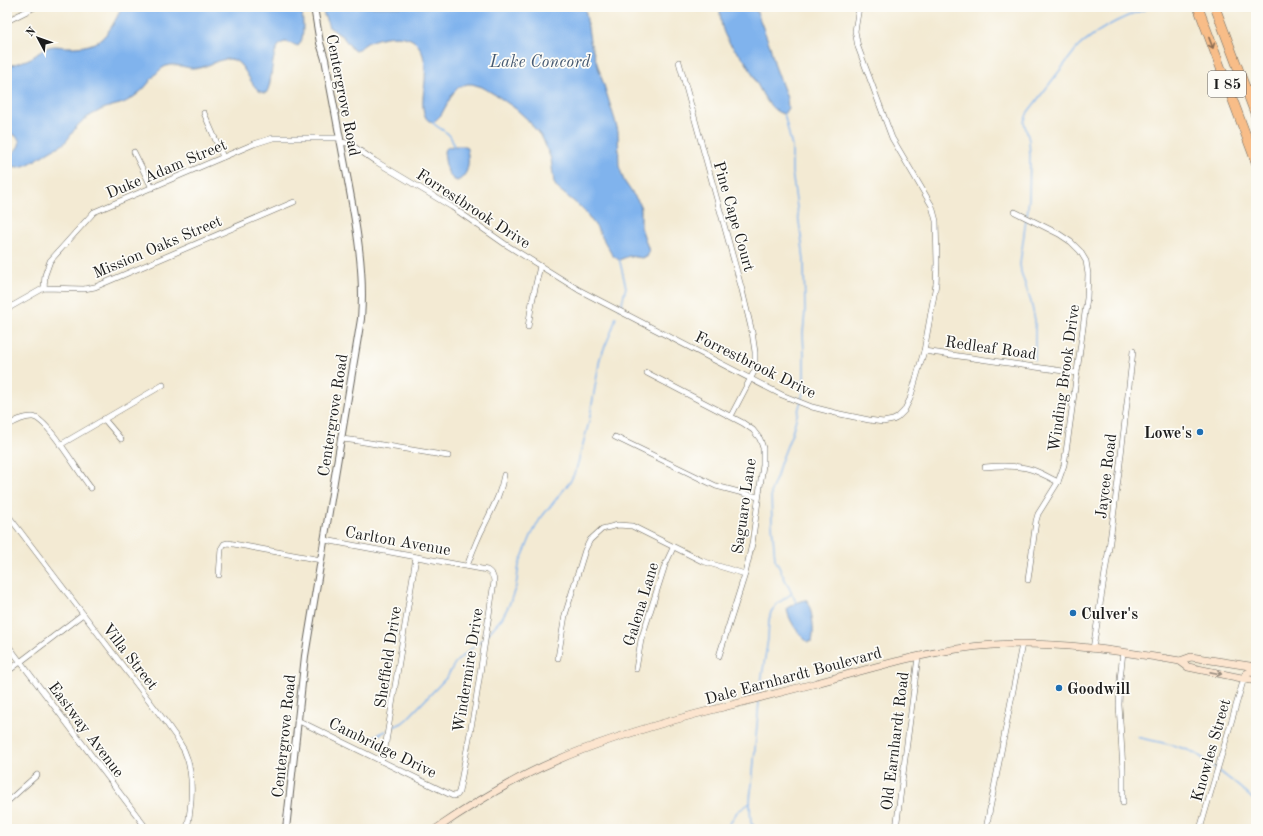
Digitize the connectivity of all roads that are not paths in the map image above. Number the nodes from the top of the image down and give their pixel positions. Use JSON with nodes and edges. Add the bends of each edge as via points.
{"nodes":[{"id":1,"x":34,"y":7,"type":"edge"},
{"id":2,"x":314,"y":7,"type":"edge"},
{"id":3,"x":859,"y":7,"type":"edge"},
{"id":4,"x":1198,"y":7,"type":"edge"},
{"id":5,"x":1215,"y":7,"type":"edge"},
{"id":6,"x":7,"y":21,"type":"edge"},
{"id":7,"x":679,"y":62,"type":"dead end"},
{"id":8,"x":204,"y":114,"type":"dead end"},
{"id":9,"x":1256,"y":116,"type":"edge"},
{"id":10,"x":340,"y":140,"type":"junction"},
{"id":11,"x":134,"y":152,"type":"dead end"},
{"id":12,"x":223,"y":157,"type":"junction"},
{"id":13,"x":1256,"y":162,"type":"edge"},
{"id":14,"x":152,"y":188,"type":"junction"},
{"id":15,"x":294,"y":202,"type":"dead end"},
{"id":16,"x":1014,"y":212,"type":"dead end"},
{"id":17,"x":540,"y":266,"type":"junction"},
{"id":18,"x":44,"y":288,"type":"junction"},
{"id":19,"x":7,"y":309,"type":"edge"},
{"id":20,"x":528,"y":327,"type":"dead end"},
{"id":21,"x":924,"y":351,"type":"junction"},
{"id":22,"x":1133,"y":351,"type":"dead end"},
{"id":23,"x":1077,"y":373,"type":"junction"},
{"id":24,"x":647,"y":374,"type":"dead end"},
{"id":25,"x":751,"y":379,"type":"junction"},
{"id":26,"x":163,"y":385,"type":"dead end"},
{"id":27,"x":731,"y":416,"type":"junction"},
{"id":28,"x":104,"y":419,"type":"junction"},
{"id":29,"x":7,"y":426,"type":"edge"},
{"id":30,"x":615,"y":436,"type":"dead end"},
{"id":31,"x":121,"y":439,"type":"dead end"},
{"id":32,"x":342,"y":439,"type":"junction"},
{"id":33,"x":60,"y":445,"type":"junction"},
{"id":34,"x":448,"y":456,"type":"dead end"},
{"id":35,"x":985,"y":467,"type":"dead end"},
{"id":36,"x":504,"y":474,"type":"dead end"},
{"id":37,"x":1058,"y":482,"type":"junction"},
{"id":38,"x":91,"y":488,"type":"dead end"},
{"id":39,"x":758,"y":497,"type":"junction"},
{"id":40,"x":7,"y":514,"type":"edge"},
{"id":41,"x":325,"y":540,"type":"junction"},
{"id":42,"x":674,"y":548,"type":"junction"},
{"id":43,"x":416,"y":556,"type":"junction"},
{"id":44,"x":321,"y":560,"type":"junction"},
{"id":45,"x":467,"y":566,"type":"junction"},
{"id":46,"x":745,"y":574,"type":"junction"},
{"id":47,"x":219,"y":575,"type":"dead end"},
{"id":48,"x":1028,"y":580,"type":"dead end"},
{"id":49,"x":83,"y":614,"type":"junction"},
{"id":50,"x":7,"y":644,"type":"edge"},
{"id":51,"x":1022,"y":644,"type":"junction"},
{"id":52,"x":1093,"y":648,"type":"junction"},
{"id":53,"x":1123,"y":652,"type":"junction"},
{"id":54,"x":719,"y":656,"type":"dead end"},
{"id":55,"x":918,"y":656,"type":"junction"},
{"id":56,"x":558,"y":658,"type":"dead end"},
{"id":57,"x":1180,"y":661,"type":"junction"},
{"id":58,"x":20,"y":662,"type":"junction"},
{"id":59,"x":1256,"y":667,"type":"edge"},
{"id":60,"x":636,"y":669,"type":"dead end"},
{"id":61,"x":7,"y":672,"type":"edge"},
{"id":62,"x":1256,"y":673,"type":"edge"},
{"id":63,"x":1244,"y":678,"type":"junction"},
{"id":64,"x":1256,"y":681,"type":"edge"},
{"id":65,"x":297,"y":720,"type":"junction"},
{"id":66,"x":381,"y":761,"type":"junction"},
{"id":67,"x":37,"y":775,"type":"dead end"},
{"id":68,"x":457,"y":795,"type":"joint"},
{"id":69,"x":7,"y":802,"type":"edge"},
{"id":70,"x":1123,"y":803,"type":"dead end"},
{"id":71,"x":147,"y":829,"type":"edge"},
{"id":72,"x":187,"y":829,"type":"edge"},
{"id":73,"x":286,"y":829,"type":"edge"},
{"id":74,"x":436,"y":829,"type":"edge"},
{"id":75,"x":896,"y":829,"type":"edge"},
{"id":76,"x":986,"y":829,"type":"edge"},
{"id":77,"x":1200,"y":829,"type":"edge"}],
"edges":[{"from":1,"to":6,"type":"street"},
{"from":2,"to":10,"type":"street","name":"Centergrove Road"},
{"from":3,"to":21,"type":"street","name":"Forrestbrook Drive","via":[[855,31],[858,47],[892,138],[932,206],[936,221],[936,284]]},
{"from":4,"to":13,"type":"highway","number":"I 85","one_way":true},
{"from":5,"to":9,"type":"highway","number":"I 85"},
{"from":7,"to":25,"type":"street","name":"Pine Cape Court","via":[[748,312],[755,362]]},
{"from":8,"to":12,"type":"street"},
{"from":10,"to":12,"type":"street","name":"Duke Adam Street","via":[[273,138]]},
{"from":10,"to":17,"type":"street","name":"Forrestbrook Drive","via":[[452,207]]},
{"from":10,"to":32,"type":"street","name":"Centergrove Road","via":[[360,256],[363,299]]},
{"from":11,"to":14,"type":"street"},
{"from":12,"to":14,"type":"street","name":"Duke Adam Street"},
{"from":14,"to":18,"type":"street","name":"Duke Adam Street","via":[[94,212],[50,261]]},
{"from":15,"to":18,"type":"street","name":"Mission Oaks Street","via":[[95,287]]},
{"from":16,"to":23,"type":"street","name":"Winding Brook Drive","via":[[1072,242],[1086,261],[1087,298]]},
{"from":17,"to":20,"type":"street"},
{"from":17,"to":25,"type":"street","name":"Forrestbrook Drive","via":[[611,308]]},
{"from":18,"to":19,"type":"street"},
{"from":21,"to":23,"type":"street","name":"Redleaf Road"},
{"from":21,"to":25,"type":"street","name":"Forrestbrook Drive","via":[[904,411],[897,418],[888,421],[870,420],[812,407]]},
{"from":22,"to":52,"type":"street","name":"Jaycee Road","via":[[1119,472]]},
{"from":23,"to":37,"type":"street","name":"Winding Brook Drive","via":[[1064,465]]},
{"from":24,"to":27,"type":"street","name":"Saguaro Lane"},
{"from":25,"to":27,"type":"street","name":"Pine Cape Court"},
{"from":26,"to":28,"type":"street"},
{"from":27,"to":39,"type":"street","name":"Saguaro Lane","via":[[754,430],[763,448]]},
{"from":28,"to":31,"type":"street"},
{"from":28,"to":33,"type":"street"},
{"from":29,"to":33,"type":"street","via":[[22,419],[35,417],[42,421]]},
{"from":30,"to":39,"type":"street","via":[[716,486]]},
{"from":32,"to":34,"type":"street"},
{"from":32,"to":41,"type":"street","name":"Centergrove Road"},
{"from":33,"to":38,"type":"street"},
{"from":35,"to":37,"type":"street","via":[[1025,468]]},
{"from":36,"to":45,"type":"street","via":[[496,504]]},
{"from":37,"to":48,"type":"street","name":"Winding Brook Drive","via":[[1038,514]]},
{"from":39,"to":46,"type":"street","name":"Saguaro Lane"},
{"from":40,"to":49,"type":"street","name":"Villa Street"},
{"from":41,"to":43,"type":"street","name":"Carlton Avenue"},
{"from":41,"to":44,"type":"street","name":"Centergrove Road"},
{"from":42,"to":46,"type":"street","via":[[702,561]]},
{"from":42,"to":56,"type":"street","via":[[632,526],[618,524],[602,529],[590,540],[565,615]]},
{"from":42,"to":60,"type":"street","name":"Galena Lane","via":[[665,565],[641,640]]},
{"from":43,"to":45,"type":"street","name":"Carlton Avenue"},
{"from":43,"to":66,"type":"street","name":"Sheffield Drive"},
{"from":44,"to":47,"type":"street","via":[[228,543],[221,549]]},
{"from":44,"to":65,"type":"street","name":"Centergrove Road"},
{"from":45,"to":68,"type":"street","name":"Windermire Drive","via":[[487,570],[492,573],[494,582],[461,788]]},
{"from":46,"to":54,"type":"street","name":"Saguaro Lane"},
{"from":49,"to":58,"type":"street"},
{"from":49,"to":72,"type":"street","name":"Villa Street","via":[[184,750],[192,781]]},
{"from":50,"to":58,"type":"street","name":"Eastway Avenue"},
{"from":51,"to":52,"type":"main road","name":"Dale Earnhardt Boulevard"},
{"from":51,"to":55,"type":"main road","name":"Dale Earnhardt Boulevard","via":[[960,648]]},
{"from":51,"to":76,"type":"street"},
{"from":52,"to":53,"type":"main road","name":"Dale Earnhardt Boulevard"},
{"from":53,"to":57,"type":"main road","name":"Dale Earnhardt Boulevard"},
{"from":53,"to":70,"type":"street","via":[[1119,699]]},
{"from":55,"to":74,"type":"main road","name":"Dale Earnhardt Boulevard","via":[[646,728],[597,744],[513,781]]},
{"from":55,"to":75,"type":"street","name":"Old Earnhardt Road"},
{"from":57,"to":59,"type":"main road","name":"Dale Earnhardt Boulevard","via":[[1191,657]]},
{"from":57,"to":63,"type":"main road","name":"Dale Earnhardt Boulevard","one_way":true,"via":[[1188,667]]},
{"from":58,"to":61,"type":"street"},
{"from":58,"to":71,"type":"street","name":"Eastway Avenue"},
{"from":62,"to":63,"type":"main road","via":[[1250,672]]},
{"from":63,"to":64,"type":"main road","name":"Dale Earnhardt Boulevard"},
{"from":63,"to":77,"type":"street","name":"Knowles Street"},
{"from":65,"to":66,"type":"street","name":"Cambridge Drive"},
{"from":65,"to":73,"type":"street","name":"Centergrove Road"},
{"from":66,"to":68,"type":"street","name":"Cambridge Drive","via":[[453,796]]},
{"from":67,"to":69,"type":"street"}]}
